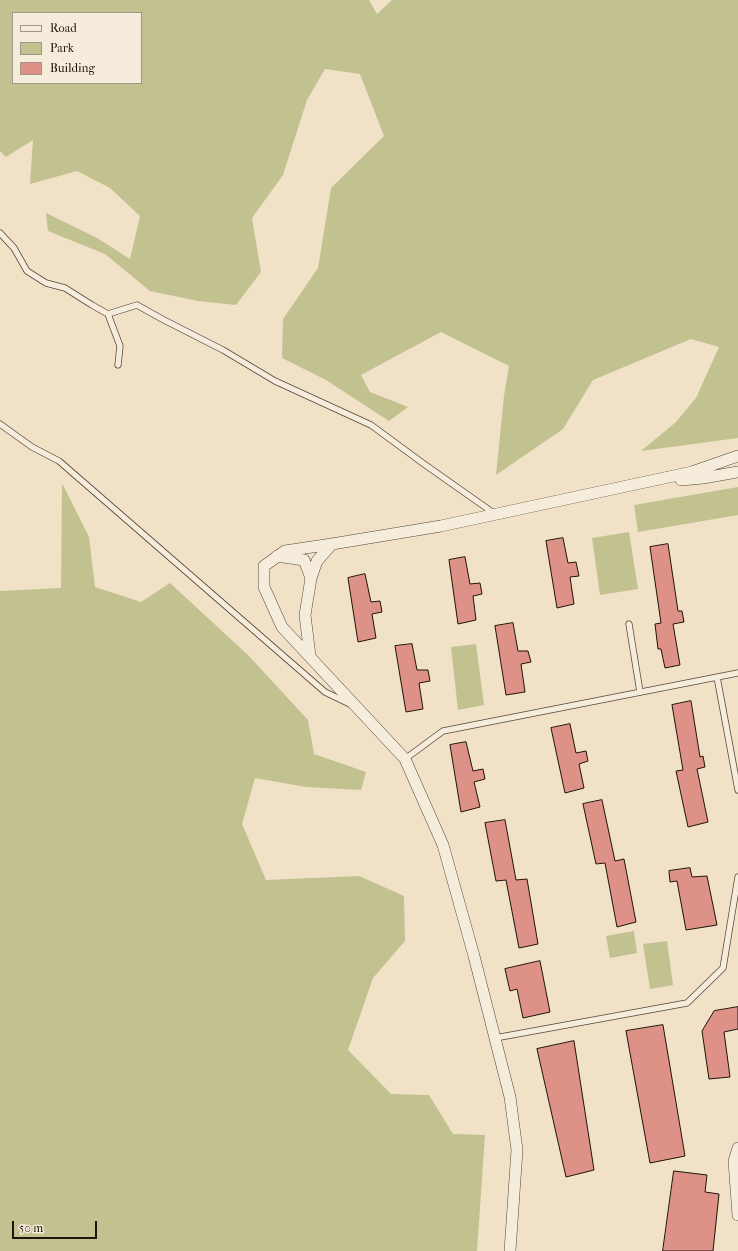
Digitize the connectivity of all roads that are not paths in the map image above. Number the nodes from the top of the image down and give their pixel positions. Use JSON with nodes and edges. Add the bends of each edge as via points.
{"nodes":[{"id":1,"x":0,"y":233,"type":"edge"},
{"id":2,"x":108,"y":314,"type":"junction"},
{"id":3,"x":118,"y":365,"type":"dead end"},
{"id":4,"x":0,"y":424,"type":"edge"},
{"id":5,"x":738,"y":456,"type":"edge"},
{"id":6,"x":738,"y":472,"type":"edge"},
{"id":7,"x":639,"y":484,"type":"junction"},
{"id":8,"x":495,"y":514,"type":"junction"},
{"id":9,"x":332,"y":544,"type":"junction"},
{"id":10,"x":278,"y":556,"type":"junction"},
{"id":11,"x":311,"y":578,"type":"junction"},
{"id":12,"x":629,"y":624,"type":"dead end"},
{"id":13,"x":310,"y":656,"type":"junction"},
{"id":14,"x":738,"y":673,"type":"edge"},
{"id":15,"x":717,"y":677,"type":"junction"},
{"id":16,"x":640,"y":692,"type":"junction"},
{"id":17,"x":358,"y":708,"type":"junction"},
{"id":18,"x":405,"y":759,"type":"junction"},
{"id":19,"x":738,"y":790,"type":"edge"},
{"id":20,"x":738,"y":878,"type":"edge"},
{"id":21,"x":495,"y":1038,"type":"junction"},
{"id":22,"x":738,"y":1148,"type":"edge"},
{"id":23,"x":738,"y":1215,"type":"edge"},
{"id":24,"x":510,"y":1251,"type":"edge"}],
"edges":[{"from":1,"to":2,"type":"lane","via":[[14,248],[27,271],[46,283],[65,288]]},
{"from":2,"to":3,"type":"lane","via":[[120,346]]},
{"from":2,"to":8,"type":"lane","via":[[137,305],[224,350],[275,381],[371,425]]},
{"from":4,"to":17,"type":"lane","via":[[32,447],[60,461],[325,692]]},
{"from":5,"to":7,"type":"street","via":[[692,472]]},
{"from":6,"to":7,"type":"street"},
{"from":7,"to":8,"type":"street"},
{"from":8,"to":9,"type":"street","via":[[441,526]]},
{"from":9,"to":10,"type":"street","via":[[285,551]]},
{"from":9,"to":11,"type":"street","via":[[317,561]]},
{"from":10,"to":11,"type":"street","via":[[304,560]]},
{"from":10,"to":13,"type":"street","via":[[264,566],[264,587],[282,627]]},
{"from":11,"to":13,"type":"street","via":[[305,615]]},
{"from":12,"to":16,"type":"lane"},
{"from":13,"to":17,"type":"street"},
{"from":14,"to":15,"type":"lane"},
{"from":15,"to":16,"type":"lane"},
{"from":15,"to":19,"type":"lane"},
{"from":16,"to":18,"type":"lane","via":[[442,731]]},
{"from":17,"to":18,"type":"street"},
{"from":18,"to":21,"type":"street","via":[[444,845]]},
{"from":20,"to":21,"type":"lane","via":[[724,968],[687,1003]]},
{"from":21,"to":24,"type":"street","via":[[510,1097],[517,1150]]},
{"from":22,"to":23,"type":"street","via":[[734,1162]]}]}
